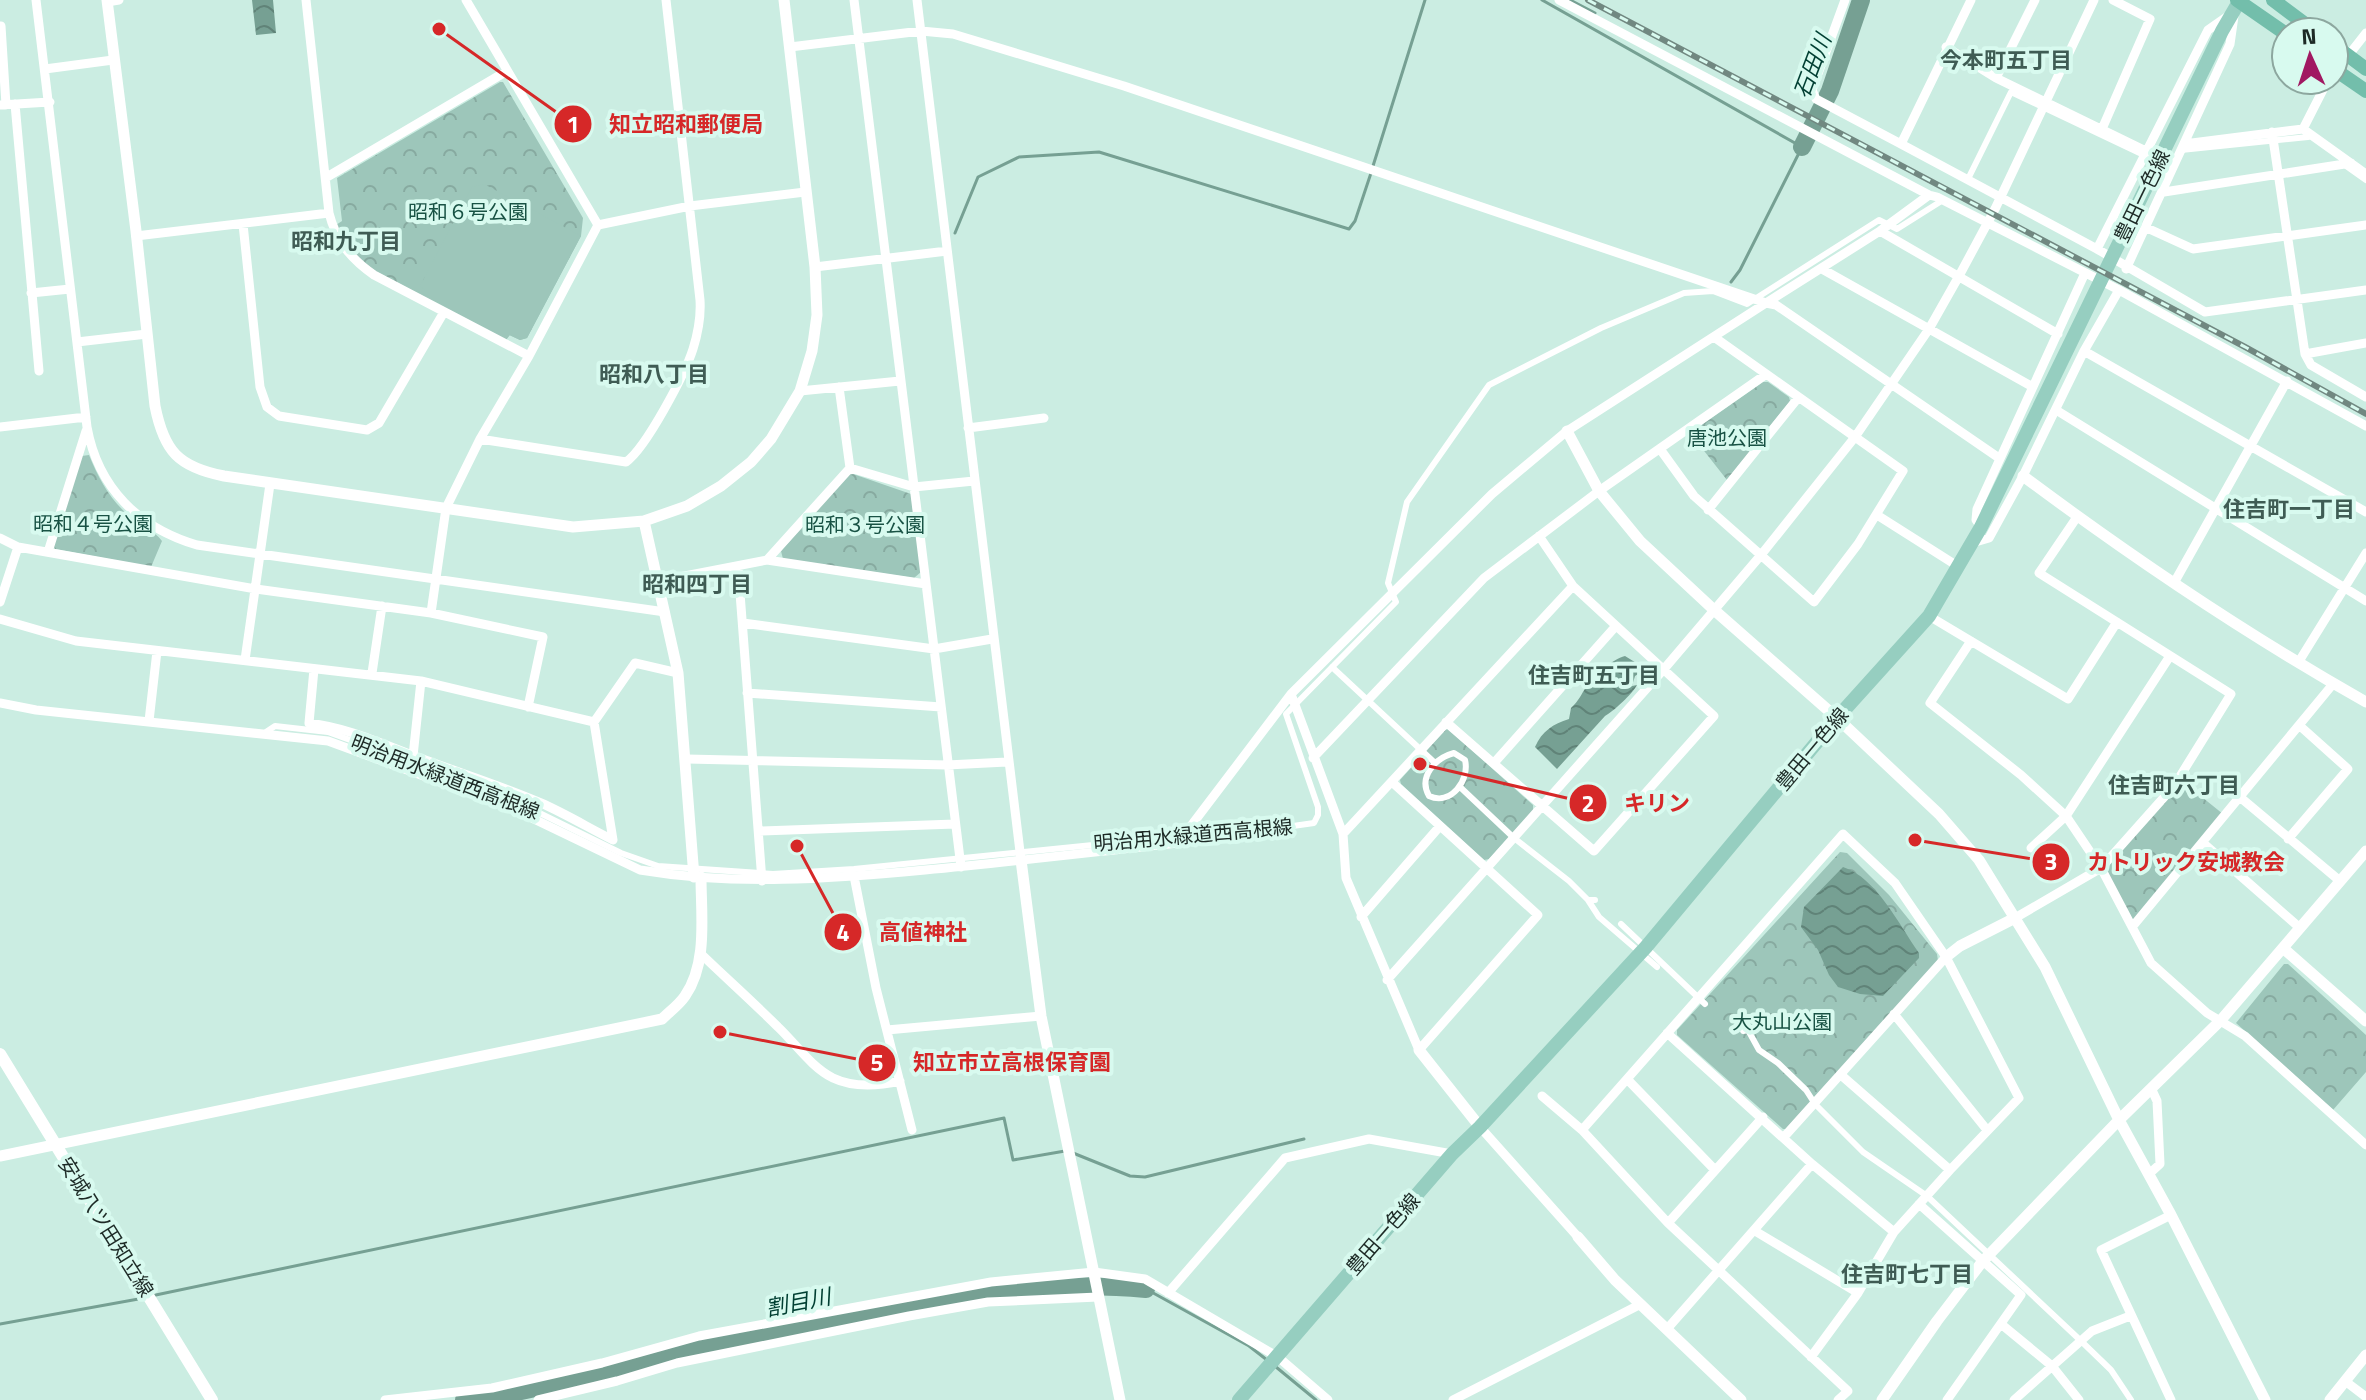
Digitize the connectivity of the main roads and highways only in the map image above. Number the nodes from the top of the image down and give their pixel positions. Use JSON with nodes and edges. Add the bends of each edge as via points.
{"nodes":[{"id":1,"x":2273,"y":0,"type":"edge"},
{"id":2,"x":2238,"y":3,"type":"edge"},
{"id":3,"x":2294,"y":16,"type":"edge"},
{"id":4,"x":2270,"y":24,"type":"edge"},
{"id":5,"x":0,"y":1054,"type":"edge"},
{"id":6,"x":212,"y":1400,"type":"edge"},
{"id":7,"x":1239,"y":1400,"type":"edge"}],
"edges":[{"from":1,"to":3,"type":"highway"},
{"from":2,"to":4,"type":"highway"},
{"from":2,"to":7,"type":"main road","name":"豊田一色線","via":[[1981,527],[1929,616],[1639,954],[1452,1154]]},
{"from":5,"to":6,"type":"main road","name":"安城八ツ田知立線"}]}
